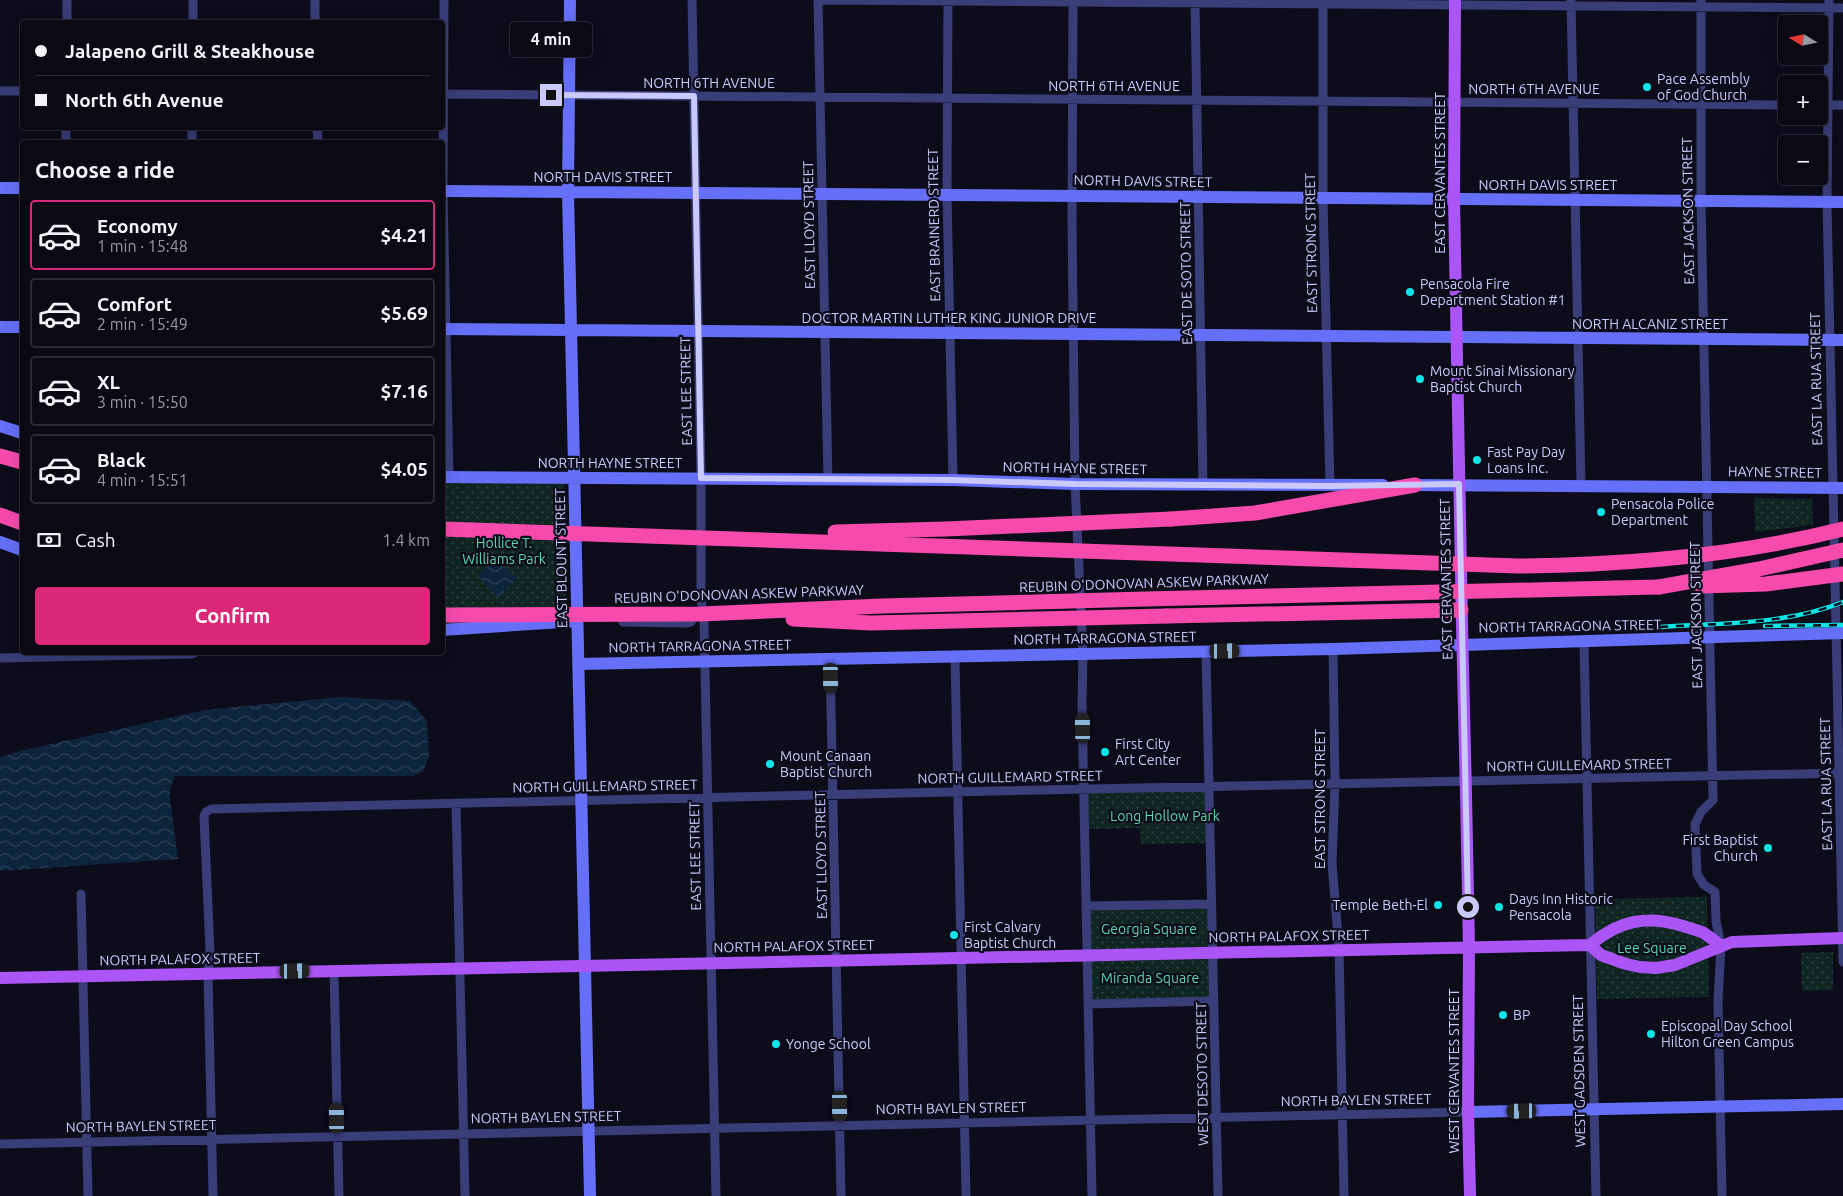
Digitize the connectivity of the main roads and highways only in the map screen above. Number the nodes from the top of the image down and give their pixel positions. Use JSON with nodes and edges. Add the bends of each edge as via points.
{"nodes":[{"id":1,"x":1455,"y":3,"type":"edge"},
{"id":2,"x":0,"y":456,"type":"edge"},
{"id":3,"x":20,"y":461,"type":"edge"},
{"id":4,"x":1414,"y":485,"type":"road end"},
{"id":5,"x":0,"y":515,"type":"edge"},
{"id":6,"x":1843,"y":521,"type":"edge"},
{"id":7,"x":20,"y":523,"type":"edge"},
{"id":8,"x":445,"y":529,"type":"edge"},
{"id":9,"x":1843,"y":529,"type":"edge"},
{"id":10,"x":636,"y":535,"type":"junction"},
{"id":11,"x":1778,"y":543,"type":"junction"},
{"id":12,"x":1843,"y":550,"type":"edge"},
{"id":13,"x":1843,"y":574,"type":"edge"},
{"id":14,"x":1659,"y":587,"type":"junction"},
{"id":15,"x":701,"y":607,"type":"junction"},
{"id":16,"x":1461,"y":610,"type":"junction"},
{"id":17,"x":445,"y":615,"type":"edge"},
{"id":18,"x":1843,"y":938,"type":"edge"},
{"id":19,"x":1590,"y":945,"type":"junction"},
{"id":20,"x":1721,"y":946,"type":"junction"},
{"id":21,"x":1469,"y":947,"type":"junction"},
{"id":22,"x":0,"y":978,"type":"edge"},
{"id":23,"x":1470,"y":1196,"type":"edge"}],
"edges":[{"from":1,"to":16,"type":"main road","name":"EAST CERVANTES STREET","via":[[1454,199]]},
{"from":2,"to":3,"type":"highway"},
{"from":4,"to":10,"type":"highway","bridge":true,"via":[[1255,513],[1171,519],[888,532],[708,531]]},
{"from":5,"to":7,"type":"highway"},
{"from":6,"to":11,"type":"highway","bridge":true},
{"from":8,"to":10,"type":"highway","name":"REUBIN O'DONOVAN ASKEW PARKWAY","bridge":true},
{"from":9,"to":11,"type":"highway","bridge":true},
{"from":10,"to":11,"type":"highway","name":"REUBIN O'DONOVAN ASKEW PARKWAY","bridge":true,"via":[[1518,566],[1639,561]]},
{"from":12,"to":14,"type":"highway","name":"REUBIN O'DONOVAN ASKEW PARKWAY","bridge":true},
{"from":13,"to":14,"type":"highway","bridge":true,"via":[[1766,584]]},
{"from":14,"to":15,"type":"highway","name":"REUBIN O'DONOVAN ASKEW PARKWAY","bridge":true,"via":[[882,606]]},
{"from":15,"to":16,"type":"highway","bridge":true,"via":[[871,623]]},
{"from":15,"to":17,"type":"highway","name":"REUBIN O'DONOVAN ASKEW PARKWAY","bridge":true},
{"from":16,"to":21,"type":"main road","name":"EAST CERVANTES STREET","bridge":true},
{"from":18,"to":20,"type":"main road","via":[[1732,942]]},
{"from":19,"to":20,"type":"main road","via":[[1601,955],[1646,968],[1675,965]]},
{"from":19,"to":20,"type":"main road","via":[[1603,934],[1650,919],[1702,932]]},
{"from":19,"to":21,"type":"main road","name":"NORTH PALAFOX STREET"},
{"from":21,"to":22,"type":"main road","name":"NORTH PALAFOX STREET"},
{"from":21,"to":23,"type":"main road","name":"WEST CERVANTES STREET"}]}
